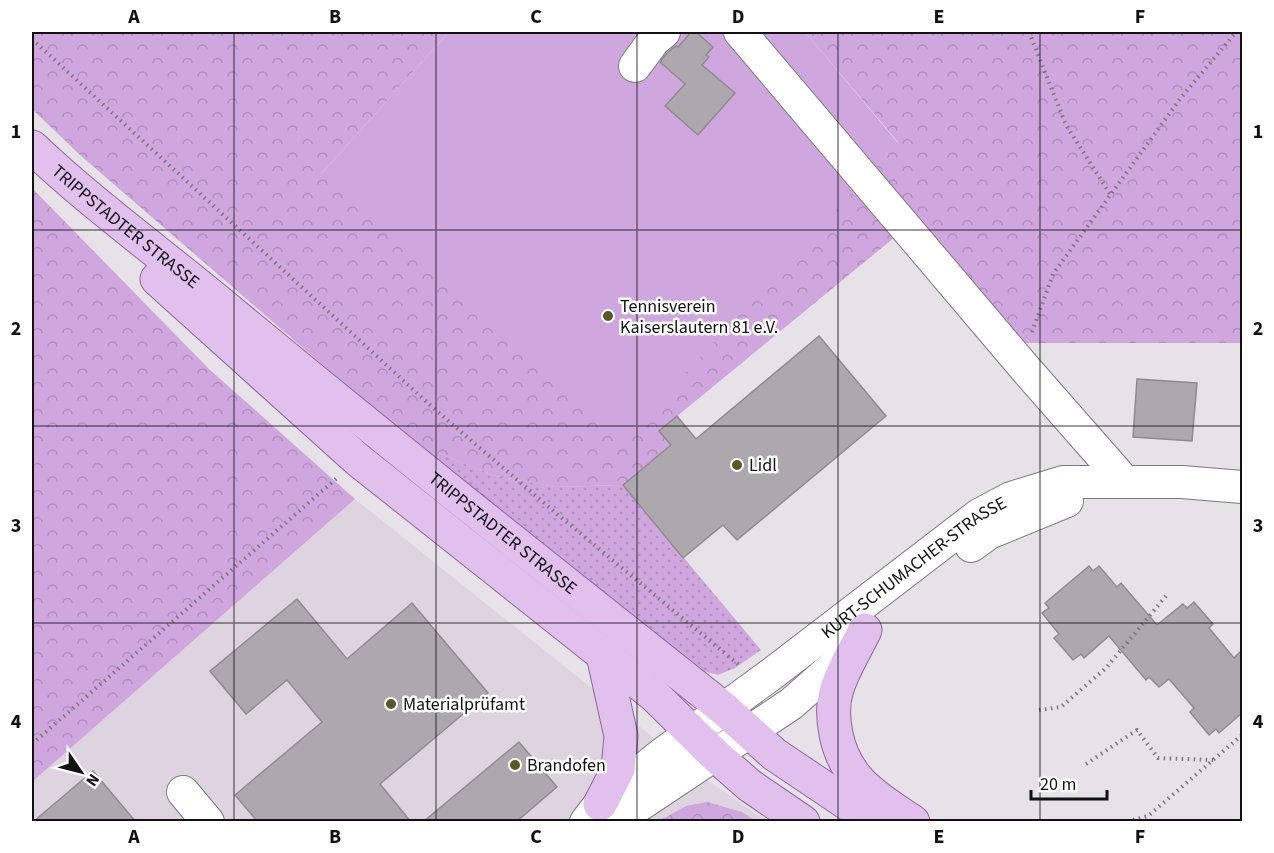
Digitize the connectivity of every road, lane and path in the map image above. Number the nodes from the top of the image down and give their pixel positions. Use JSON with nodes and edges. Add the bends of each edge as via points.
{"nodes":[{"id":1,"x":664,"y":32,"type":"edge"},
{"id":2,"x":740,"y":32,"type":"edge"},
{"id":3,"x":1029,"y":32,"type":"edge"},
{"id":4,"x":1236,"y":32,"type":"edge"},
{"id":5,"x":32,"y":39,"type":"edge"},
{"id":6,"x":635,"y":66,"type":"dead end"},
{"id":7,"x":32,"y":147,"type":"edge"},
{"id":8,"x":63,"y":176,"type":"junction"},
{"id":9,"x":1110,"y":194,"type":"junction"},
{"id":10,"x":1024,"y":367,"type":"junction"},
{"id":11,"x":358,"y":460,"type":"junction"},
{"id":12,"x":1124,"y":481,"type":"junction"},
{"id":13,"x":1242,"y":487,"type":"edge"},
{"id":14,"x":1166,"y":596,"type":"dead end"},
{"id":15,"x":865,"y":630,"type":"junction"},
{"id":16,"x":603,"y":655,"type":"junction"},
{"id":17,"x":761,"y":682,"type":"junction"},
{"id":18,"x":724,"y":709,"type":"junction"},
{"id":19,"x":1039,"y":710,"type":"dead end"},
{"id":20,"x":750,"y":731,"type":"junction"},
{"id":21,"x":1242,"y":735,"type":"edge"},
{"id":22,"x":32,"y":744,"type":"edge"},
{"id":23,"x":704,"y":744,"type":"junction"},
{"id":24,"x":1214,"y":760,"type":"junction"},
{"id":25,"x":1086,"y":764,"type":"dead end"},
{"id":26,"x":183,"y":792,"type":"dead end"},
{"id":27,"x":600,"y":816,"type":"edge"},
{"id":28,"x":1134,"y":820,"type":"edge"},
{"id":29,"x":208,"y":822,"type":"edge"},
{"id":30,"x":803,"y":822,"type":"edge"},
{"id":31,"x":875,"y":822,"type":"edge"},
{"id":32,"x":913,"y":822,"type":"edge"}],
"edges":[{"from":1,"to":6,"type":"street","via":[[654,39]]},
{"from":2,"to":10,"type":"street"},
{"from":3,"to":9,"type":"path","via":[[1066,125]]},
{"from":4,"to":9,"type":"path","via":[[1180,99]]},
{"from":5,"to":17,"type":"path","via":[[431,406]]},
{"from":7,"to":8,"type":"main road"},
{"from":8,"to":11,"type":"main road","name":"TRIPPSTADTER STRASSE","via":[[156,278]]},
{"from":8,"to":18,"type":"main road","name":"TRIPPSTADTER STRASSE","via":[[378,434]]},
{"from":9,"to":10,"type":"path","via":[[1053,274]]},
{"from":10,"to":12,"type":"street"},
{"from":11,"to":16,"type":"main road","name":"TRIPPSTADTER STRASSE"},
{"from":11,"to":22,"type":"path"},
{"from":12,"to":13,"type":"street","name":"KURT-SCHUMACHER-STRASSE"},
{"from":12,"to":15,"type":"street","name":"KURT-SCHUMACHER-STRASSE","via":[[1040,510],[989,533]]},
{"from":12,"to":17,"type":"street","name":"KURT-SCHUMACHER-STRASSE","via":[[1063,482],[1011,498],[979,515]]},
{"from":14,"to":19,"type":"path","via":[[1107,668],[1061,707]]},
{"from":15,"to":20,"type":"street","name":"KURT-SCHUMACHER-STRASSE","via":[[834,667],[791,704]]},
{"from":15,"to":32,"type":"main road","via":[[837,689],[832,718],[839,750],[849,772]]},
{"from":16,"to":23,"type":"main road","name":"TRIPPSTADTER STRASSE","via":[[654,695]]},
{"from":16,"to":27,"type":"main road","via":[[621,736],[618,768]]},
{"from":17,"to":18,"type":"street","name":"KURT-SCHUMACHER-STRASSE"},
{"from":18,"to":20,"type":"main road","name":"TRIPPSTADTER STRASSE"},
{"from":18,"to":23,"type":"street","name":"KURT-SCHUMACHER-STRASSE"},
{"from":20,"to":23,"type":"street","name":"KURT-SCHUMACHER-STRASSE"},
{"from":20,"to":31,"type":"main road","name":"TRIPPSTADTER STRASSE","via":[[774,754]]},
{"from":21,"to":24,"type":"path"},
{"from":23,"to":27,"type":"street"},
{"from":23,"to":30,"type":"main road","name":"TRIPPSTADTER STRASSE","via":[[749,785]]},
{"from":24,"to":25,"type":"path","via":[[1158,758],[1137,730]]},
{"from":24,"to":28,"type":"path","via":[[1148,816]]},
{"from":26,"to":29,"type":"street"}]}
